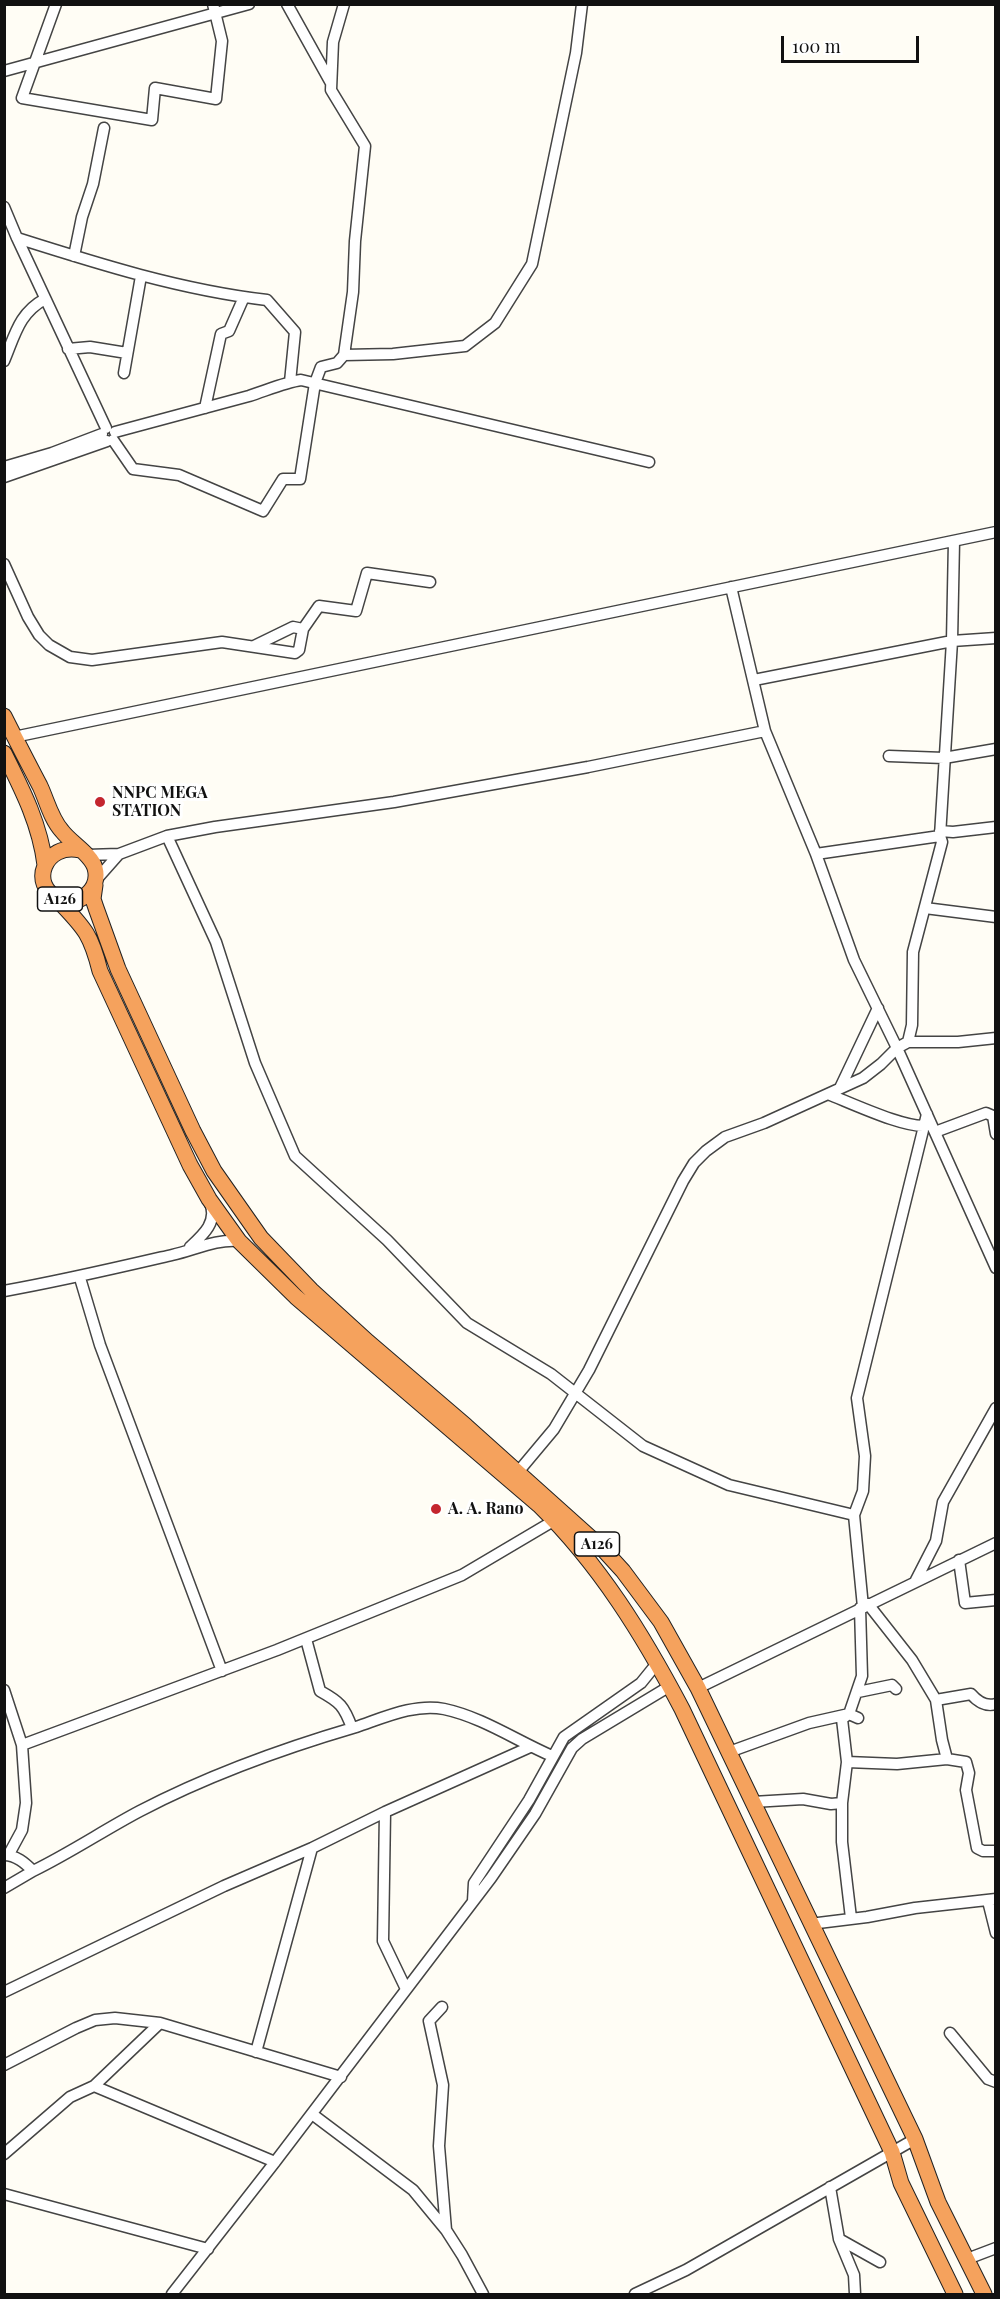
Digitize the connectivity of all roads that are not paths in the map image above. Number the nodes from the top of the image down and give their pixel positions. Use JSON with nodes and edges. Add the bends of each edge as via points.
{"nodes":[{"id":1,"x":56,"y":4,"type":"edge"},
{"id":2,"x":249,"y":4,"type":"edge"},
{"id":3,"x":287,"y":4,"type":"edge"},
{"id":4,"x":344,"y":4,"type":"edge"},
{"id":5,"x":582,"y":4,"type":"edge"},
{"id":6,"x":214,"y":10,"type":"edge"},
{"id":7,"x":35,"y":63,"type":"junction"},
{"id":8,"x":4,"y":71,"type":"edge"},
{"id":9,"x":332,"y":83,"type":"junction"},
{"id":10,"x":104,"y":128,"type":"dead end"},
{"id":11,"x":4,"y":207,"type":"edge"},
{"id":12,"x":17,"y":238,"type":"junction"},
{"id":13,"x":74,"y":256,"type":"junction"},
{"id":14,"x":141,"y":276,"type":"junction"},
{"id":15,"x":244,"y":297,"type":"junction"},
{"id":16,"x":45,"y":299,"type":"junction"},
{"id":17,"x":68,"y":349,"type":"junction"},
{"id":18,"x":126,"y":353,"type":"junction"},
{"id":19,"x":344,"y":355,"type":"junction"},
{"id":20,"x":4,"y":361,"type":"edge"},
{"id":21,"x":123,"y":374,"type":"dead end"},
{"id":22,"x":290,"y":382,"type":"junction"},
{"id":23,"x":315,"y":382,"type":"junction"},
{"id":24,"x":205,"y":408,"type":"junction"},
{"id":25,"x":109,"y":435,"type":"junction"},
{"id":26,"x":649,"y":462,"type":"dead end"},
{"id":27,"x":4,"y":467,"type":"edge"},
{"id":28,"x":4,"y":477,"type":"edge"},
{"id":29,"x":996,"y":532,"type":"edge"},
{"id":30,"x":954,"y":541,"type":"junction"},
{"id":31,"x":4,"y":564,"type":"edge"},
{"id":32,"x":430,"y":582,"type":"dead end"},
{"id":33,"x":731,"y":587,"type":"junction"},
{"id":34,"x":303,"y":629,"type":"junction"},
{"id":35,"x":996,"y":638,"type":"edge"},
{"id":36,"x":952,"y":641,"type":"junction"},
{"id":37,"x":254,"y":646,"type":"junction"},
{"id":38,"x":754,"y":680,"type":"junction"},
{"id":39,"x":4,"y":716,"type":"edge"},
{"id":40,"x":765,"y":731,"type":"junction"},
{"id":41,"x":14,"y":737,"type":"junction"},
{"id":42,"x":996,"y":749,"type":"edge"},
{"id":43,"x":4,"y":753,"type":"edge"},
{"id":44,"x":889,"y":756,"type":"dead end"},
{"id":45,"x":944,"y":758,"type":"junction"},
{"id":46,"x":996,"y":827,"type":"edge"},
{"id":47,"x":940,"y":834,"type":"junction"},
{"id":48,"x":167,"y":836,"type":"junction"},
{"id":49,"x":83,"y":852,"type":"junction"},
{"id":50,"x":119,"y":854,"type":"junction"},
{"id":51,"x":816,"y":854,"type":"junction"},
{"id":52,"x":45,"y":865,"type":"junction"},
{"id":53,"x":95,"y":882,"type":"junction"},
{"id":54,"x":56,"y":898,"type":"junction"},
{"id":55,"x":925,"y":908,"type":"junction"},
{"id":56,"x":996,"y":917,"type":"edge"},
{"id":57,"x":878,"y":1008,"type":"junction"},
{"id":58,"x":996,"y":1038,"type":"edge"},
{"id":59,"x":908,"y":1042,"type":"junction"},
{"id":60,"x":897,"y":1048,"type":"junction"},
{"id":61,"x":840,"y":1088,"type":"junction"},
{"id":62,"x":828,"y":1094,"type":"junction"},
{"id":63,"x":930,"y":1125,"type":"junction"},
{"id":64,"x":996,"y":1134,"type":"edge"},
{"id":65,"x":209,"y":1198,"type":"junction"},
{"id":66,"x":239,"y":1241,"type":"junction"},
{"id":67,"x":188,"y":1250,"type":"junction"},
{"id":68,"x":996,"y":1268,"type":"edge"},
{"id":69,"x":80,"y":1278,"type":"junction"},
{"id":70,"x":4,"y":1291,"type":"edge"},
{"id":71,"x":575,"y":1393,"type":"junction"},
{"id":72,"x":996,"y":1408,"type":"edge"},
{"id":73,"x":518,"y":1472,"type":"junction"},
{"id":74,"x":854,"y":1515,"type":"junction"},
{"id":75,"x":555,"y":1520,"type":"junction"},
{"id":76,"x":996,"y":1543,"type":"edge"},
{"id":77,"x":959,"y":1560,"type":"junction"},
{"id":78,"x":916,"y":1580,"type":"junction"},
{"id":79,"x":996,"y":1600,"type":"edge"},
{"id":80,"x":863,"y":1606,"type":"junction"},
{"id":81,"x":306,"y":1639,"type":"junction"},
{"id":82,"x":658,"y":1662,"type":"junction"},
{"id":83,"x":222,"y":1671,"type":"junction"},
{"id":84,"x":670,"y":1686,"type":"junction"},
{"id":85,"x":698,"y":1688,"type":"junction"},
{"id":86,"x":896,"y":1689,"type":"dead end"},
{"id":87,"x":4,"y":1690,"type":"edge"},
{"id":88,"x":858,"y":1692,"type":"junction"},
{"id":89,"x":936,"y":1700,"type":"junction"},
{"id":90,"x":996,"y":1704,"type":"edge"},
{"id":91,"x":853,"y":1716,"type":"junction"},
{"id":92,"x":352,"y":1728,"type":"junction"},
{"id":93,"x":22,"y":1745,"type":"junction"},
{"id":94,"x":530,"y":1747,"type":"junction"},
{"id":95,"x":729,"y":1752,"type":"junction"},
{"id":96,"x":552,"y":1756,"type":"junction"},
{"id":97,"x":947,"y":1759,"type":"junction"},
{"id":98,"x":847,"y":1762,"type":"junction"},
{"id":99,"x":753,"y":1802,"type":"junction"},
{"id":100,"x":842,"y":1803,"type":"junction"},
{"id":101,"x":385,"y":1812,"type":"junction"},
{"id":102,"x":312,"y":1848,"type":"junction"},
{"id":103,"x":996,"y":1851,"type":"edge"},
{"id":104,"x":7,"y":1855,"type":"edge"},
{"id":105,"x":33,"y":1871,"type":"junction"},
{"id":106,"x":4,"y":1888,"type":"edge"},
{"id":107,"x":992,"y":1900,"type":"edge"},
{"id":108,"x":473,"y":1901,"type":"junction"},
{"id":109,"x":851,"y":1918,"type":"junction"},
{"id":110,"x":810,"y":1924,"type":"junction"},
{"id":111,"x":996,"y":1933,"type":"edge"},
{"id":112,"x":406,"y":1989,"type":"junction"},
{"id":113,"x":4,"y":1992,"type":"edge"},
{"id":114,"x":442,"y":2007,"type":"dead end"},
{"id":115,"x":160,"y":2023,"type":"junction"},
{"id":116,"x":950,"y":2032,"type":"dead end"},
{"id":117,"x":256,"y":2052,"type":"junction"},
{"id":118,"x":4,"y":2065,"type":"edge"},
{"id":119,"x":341,"y":2077,"type":"junction"},
{"id":120,"x":996,"y":2082,"type":"edge"},
{"id":121,"x":94,"y":2086,"type":"junction"},
{"id":122,"x":312,"y":2114,"type":"junction"},
{"id":123,"x":915,"y":2139,"type":"junction"},
{"id":124,"x":892,"y":2152,"type":"junction"},
{"id":125,"x":4,"y":2154,"type":"edge"},
{"id":126,"x":275,"y":2162,"type":"junction"},
{"id":127,"x":830,"y":2187,"type":"junction"},
{"id":128,"x":4,"y":2194,"type":"edge"},
{"id":129,"x":446,"y":2230,"type":"junction"},
{"id":130,"x":839,"y":2239,"type":"junction"},
{"id":131,"x":996,"y":2248,"type":"edge"},
{"id":132,"x":208,"y":2249,"type":"junction"},
{"id":133,"x":967,"y":2259,"type":"junction"},
{"id":134,"x":880,"y":2262,"type":"dead end"},
{"id":135,"x":172,"y":2295,"type":"edge"},
{"id":136,"x":483,"y":2295,"type":"edge"},
{"id":137,"x":635,"y":2295,"type":"edge"},
{"id":138,"x":855,"y":2295,"type":"edge"},
{"id":139,"x":955,"y":2295,"type":"edge"},
{"id":140,"x":984,"y":2295,"type":"edge"}],
"edges":[{"from":1,"to":7,"type":"street"},
{"from":2,"to":6,"type":"street"},
{"from":3,"to":9,"type":"street"},
{"from":4,"to":9,"type":"street","via":[[333,42]]},
{"from":5,"to":19,"type":"street","via":[[576,53],[532,264],[495,323],[465,346]]},
{"from":6,"to":7,"type":"street"},
{"from":6,"to":7,"type":"street","via":[[222,41],[216,99],[155,88],[152,120],[22,99]]},
{"from":7,"to":8,"type":"street"},
{"from":9,"to":19,"type":"street","via":[[331,90],[365,146]]},
{"from":10,"to":13,"type":"street"},
{"from":11,"to":12,"type":"street"},
{"from":12,"to":13,"type":"street"},
{"from":12,"to":16,"type":"street"},
{"from":13,"to":14,"type":"street"},
{"from":14,"to":15,"type":"street"},
{"from":14,"to":18,"type":"street"},
{"from":15,"to":22,"type":"street","via":[[267,300],[295,332]]},
{"from":15,"to":24,"type":"street","via":[[229,331],[221,334]]},
{"from":16,"to":17,"type":"street"},
{"from":16,"to":20,"type":"street","via":[[30,307]]},
{"from":17,"to":18,"type":"street","via":[[90,346]]},
{"from":17,"to":25,"type":"street"},
{"from":18,"to":21,"type":"street"},
{"from":19,"to":23,"type":"street","via":[[337,363],[321,367]]},
{"from":22,"to":23,"type":"street"},
{"from":22,"to":24,"type":"street"},
{"from":23,"to":25,"type":"street","via":[[300,479],[283,479],[263,511],[180,475],[133,469]]},
{"from":23,"to":26,"type":"street"},
{"from":24,"to":25,"type":"street"},
{"from":25,"to":27,"type":"street"},
{"from":25,"to":28,"type":"street"},
{"from":29,"to":30,"type":"street"},
{"from":30,"to":33,"type":"street"},
{"from":30,"to":36,"type":"street"},
{"from":31,"to":37,"type":"street","via":[[39,635],[70,657],[92,660],[222,642]]},
{"from":32,"to":34,"type":"street","via":[[367,573],[356,611],[319,606]]},
{"from":33,"to":38,"type":"street"},
{"from":33,"to":41,"type":"street"},
{"from":34,"to":37,"type":"street","via":[[292,627]]},
{"from":34,"to":37,"type":"street","via":[[300,648],[295,653]]},
{"from":35,"to":36,"type":"street"},
{"from":36,"to":38,"type":"street"},
{"from":36,"to":45,"type":"street"},
{"from":38,"to":40,"type":"street"},
{"from":39,"to":41,"type":"highway","number":"A126"},
{"from":40,"to":48,"type":"street","via":[[394,802]]},
{"from":40,"to":51,"type":"street"},
{"from":41,"to":49,"type":"highway","number":"A126","via":[[61,831]]},
{"from":42,"to":45,"type":"street"},
{"from":43,"to":52,"type":"highway","number":"A126","via":[[34,817]]},
{"from":44,"to":45,"type":"street"},
{"from":45,"to":47,"type":"street"},
{"from":46,"to":47,"type":"street"},
{"from":47,"to":51,"type":"street"},
{"from":47,"to":55,"type":"street","via":[[942,842]]},
{"from":48,"to":50,"type":"street"},
{"from":48,"to":71,"type":"street","via":[[216,942],[255,1063],[295,1156],[387,1240],[467,1323]]},
{"from":49,"to":50,"type":"street"},
{"from":49,"to":52,"type":"highway","number":"A126","via":[[63,849]]},
{"from":49,"to":53,"type":"highway","number":"A126","via":[[93,862]]},
{"from":50,"to":53,"type":"street"},
{"from":51,"to":57,"type":"street","via":[[854,960]]},
{"from":52,"to":54,"type":"highway","number":"A126","via":[[43,880]]},
{"from":53,"to":54,"type":"highway","number":"A126","via":[[85,897],[78,900]]},
{"from":53,"to":73,"type":"highway","number":"A126","via":[[93,899],[118,969],[188,1121],[234,1201],[261,1238],[311,1290]]},
{"from":54,"to":65,"type":"highway","number":"A126","via":[[92,942],[100,971]]},
{"from":55,"to":56,"type":"street"},
{"from":55,"to":59,"type":"street","via":[[913,952],[912,1025]]},
{"from":57,"to":60,"type":"street"},
{"from":57,"to":61,"type":"street"},
{"from":58,"to":59,"type":"street"},
{"from":59,"to":60,"type":"street"},
{"from":60,"to":61,"type":"street","via":[[863,1078]]},
{"from":60,"to":63,"type":"street"},
{"from":61,"to":62,"type":"street"},
{"from":62,"to":63,"type":"street","via":[[892,1119]]},
{"from":62,"to":71,"type":"street","via":[[725,1137],[694,1162]]},
{"from":63,"to":64,"type":"street","via":[[986,1113],[993,1116]]},
{"from":63,"to":68,"type":"street"},
{"from":63,"to":74,"type":"street","via":[[856,1398],[865,1456],[863,1491]]},
{"from":65,"to":66,"type":"highway","number":"A126"},
{"from":65,"to":67,"type":"street","via":[[213,1210],[210,1224]]},
{"from":66,"to":67,"type":"street"},
{"from":66,"to":75,"type":"highway","number":"A126","via":[[296,1298]]},
{"from":67,"to":69,"type":"street"},
{"from":69,"to":70,"type":"street"},
{"from":69,"to":83,"type":"street","via":[[100,1345]]},
{"from":71,"to":73,"type":"street","via":[[554,1428]]},
{"from":71,"to":74,"type":"street","via":[[643,1446],[729,1485]]},
{"from":72,"to":78,"type":"street","via":[[943,1502],[936,1541]]},
{"from":73,"to":85,"type":"highway","number":"A126","via":[[623,1571],[661,1622]]},
{"from":74,"to":80,"type":"street"},
{"from":75,"to":81,"type":"street","via":[[462,1575]]},
{"from":75,"to":82,"type":"highway","number":"A126","via":[[603,1579]]},
{"from":76,"to":77,"type":"street"},
{"from":77,"to":78,"type":"street"},
{"from":77,"to":79,"type":"street","via":[[965,1603]]},
{"from":78,"to":80,"type":"street"},
{"from":80,"to":85,"type":"street"},
{"from":80,"to":88,"type":"street","via":[[862,1676]]},
{"from":80,"to":89,"type":"street","via":[[912,1660]]},
{"from":81,"to":83,"type":"street"},
{"from":81,"to":92,"type":"street","via":[[320,1691],[340,1702]]},
{"from":82,"to":84,"type":"highway","number":"A126"},
{"from":82,"to":96,"type":"street","via":[[641,1683],[570,1731]]},
{"from":83,"to":93,"type":"street"},
{"from":84,"to":108,"type":"street","via":[[576,1743],[535,1814]]},
{"from":84,"to":124,"type":"highway","number":"A126"},
{"from":85,"to":95,"type":"highway","number":"A126"},
{"from":86,"to":88,"type":"street","via":[[892,1685]]},
{"from":87,"to":93,"type":"street"},
{"from":88,"to":91,"type":"street"},
{"from":89,"to":90,"type":"street","via":[[971,1694],[987,1705]]},
{"from":89,"to":97,"type":"street"},
{"from":91,"to":95,"type":"street","via":[[808,1723]]},
{"from":91,"to":98,"type":"street","via":[[842,1719]]},
{"from":92,"to":94,"type":"street","via":[[408,1711],[444,1709],[497,1729]]},
{"from":92,"to":105,"type":"street","via":[[218,1774],[140,1811]]},
{"from":93,"to":104,"type":"street","via":[[24,1819]]},
{"from":94,"to":96,"type":"street"},
{"from":94,"to":101,"type":"street"},
{"from":95,"to":99,"type":"highway","number":"A126"},
{"from":96,"to":108,"type":"street","via":[[529,1800],[474,1883]]},
{"from":97,"to":98,"type":"street","via":[[897,1764]]},
{"from":97,"to":103,"type":"street","via":[[966,1762],[966,1790],[977,1848]]},
{"from":98,"to":100,"type":"street"},
{"from":99,"to":100,"type":"street","via":[[803,1799]]},
{"from":99,"to":110,"type":"highway","number":"A126"},
{"from":100,"to":109,"type":"street","via":[[842,1842]]},
{"from":101,"to":102,"type":"street"},
{"from":101,"to":112,"type":"street","via":[[383,1941]]},
{"from":102,"to":113,"type":"street"},
{"from":102,"to":117,"type":"street"},
{"from":104,"to":105,"type":"street"},
{"from":105,"to":106,"type":"street"},
{"from":107,"to":109,"type":"street"},
{"from":107,"to":111,"type":"street"},
{"from":108,"to":112,"type":"street"},
{"from":109,"to":110,"type":"street"},
{"from":110,"to":123,"type":"highway","number":"A126"},
{"from":112,"to":119,"type":"street"},
{"from":114,"to":129,"type":"street","via":[[429,2021],[443,2085],[439,2146]]},
{"from":115,"to":117,"type":"street"},
{"from":115,"to":118,"type":"street","via":[[95,2020]]},
{"from":115,"to":121,"type":"street"},
{"from":116,"to":120,"type":"street","via":[[988,2079]]},
{"from":117,"to":119,"type":"street"},
{"from":119,"to":122,"type":"street"},
{"from":121,"to":125,"type":"street","via":[[70,2097]]},
{"from":121,"to":126,"type":"street"},
{"from":122,"to":126,"type":"street"},
{"from":122,"to":129,"type":"street","via":[[413,2190]]},
{"from":123,"to":124,"type":"street"},
{"from":123,"to":133,"type":"highway","number":"A126","via":[[938,2202]]},
{"from":124,"to":127,"type":"street"},
{"from":124,"to":139,"type":"highway","number":"A126","via":[[901,2183]]},
{"from":126,"to":132,"type":"street"},
{"from":127,"to":130,"type":"street"},
{"from":127,"to":137,"type":"street"},
{"from":128,"to":132,"type":"street"},
{"from":129,"to":136,"type":"street"},
{"from":130,"to":134,"type":"street"},
{"from":130,"to":138,"type":"street","via":[[854,2275]]},
{"from":131,"to":133,"type":"street"},
{"from":132,"to":135,"type":"street"},
{"from":133,"to":140,"type":"highway","number":"A126"}]}
